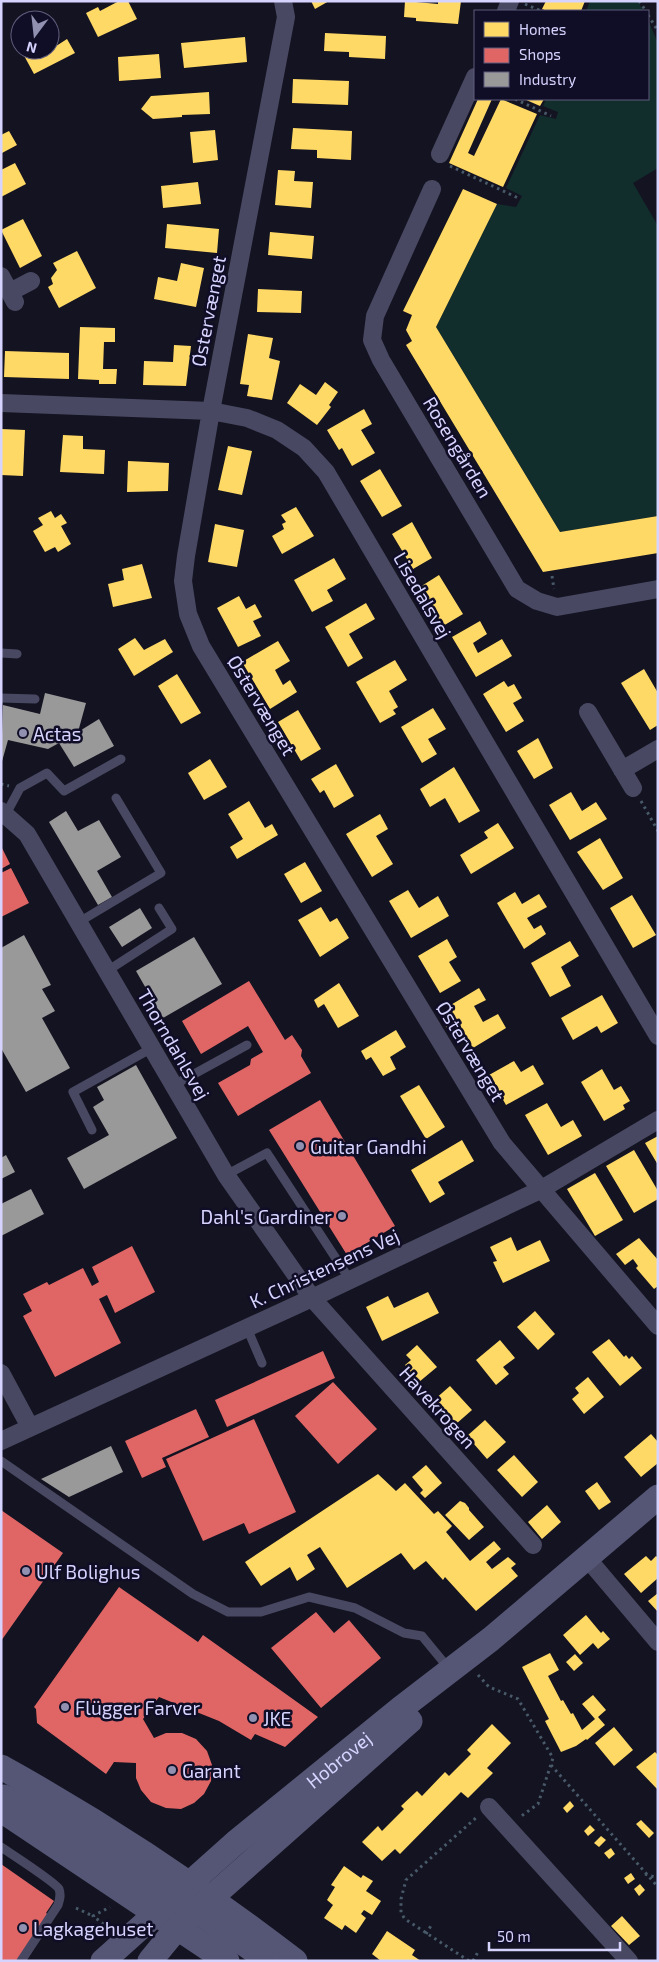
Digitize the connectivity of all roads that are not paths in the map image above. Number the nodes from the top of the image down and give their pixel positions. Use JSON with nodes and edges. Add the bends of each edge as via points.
{"nodes":[{"id":1,"x":283,"y":1,"type":"edge"},
{"id":2,"x":474,"y":80,"type":"edge"},
{"id":3,"x":443,"y":159,"type":"road end"},
{"id":4,"x":432,"y":189,"type":"dead end"},
{"id":5,"x":1,"y":276,"type":"edge"},
{"id":6,"x":31,"y":281,"type":"dead end"},
{"id":7,"x":1,"y":403,"type":"edge"},
{"id":8,"x":210,"y":411,"type":"junction"},
{"id":9,"x":658,"y":590,"type":"edge"},
{"id":10,"x":1,"y":653,"type":"edge"},
{"id":11,"x":16,"y":654,"type":"dead end"},
{"id":12,"x":1,"y":698,"type":"edge"},
{"id":13,"x":35,"y":699,"type":"dead end"},
{"id":14,"x":588,"y":712,"type":"dead end"},
{"id":15,"x":658,"y":749,"type":"edge"},
{"id":16,"x":121,"y":759,"type":"dead end"},
{"id":17,"x":622,"y":770,"type":"junction"},
{"id":18,"x":633,"y":788,"type":"road end"},
{"id":19,"x":116,"y":798,"type":"dead end"},
{"id":20,"x":4,"y":812,"type":"edge"},
{"id":21,"x":159,"y":908,"type":"dead end"},
{"id":22,"x":79,"y":922,"type":"junction"},
{"id":23,"x":107,"y":971,"type":"junction"},
{"id":24,"x":658,"y":1036,"type":"edge"},
{"id":25,"x":247,"y":1044,"type":"dead end"},
{"id":26,"x":152,"y":1048,"type":"junction"},
{"id":27,"x":174,"y":1085,"type":"junction"},
{"id":28,"x":658,"y":1120,"type":"edge"},
{"id":29,"x":92,"y":1130,"type":"dead end"},
{"id":30,"x":226,"y":1176,"type":"junction"},
{"id":31,"x":540,"y":1190,"type":"junction"},
{"id":32,"x":350,"y":1280,"type":"junction"},
{"id":33,"x":312,"y":1298,"type":"junction"},
{"id":34,"x":658,"y":1326,"type":"edge"},
{"id":35,"x":246,"y":1328,"type":"junction"},
{"id":36,"x":262,"y":1363,"type":"dead end"},
{"id":37,"x":1,"y":1373,"type":"edge"},
{"id":38,"x":30,"y":1428,"type":"junction"},
{"id":39,"x":1,"y":1440,"type":"edge"},
{"id":40,"x":1,"y":1461,"type":"edge"},
{"id":41,"x":658,"y":1497,"type":"edge"},
{"id":42,"x":533,"y":1545,"type":"dead end"},
{"id":43,"x":587,"y":1558,"type":"junction"},
{"id":44,"x":658,"y":1642,"type":"edge"},
{"id":45,"x":458,"y":1669,"type":"junction"},
{"id":46,"x":1,"y":1767,"type":"edge"},
{"id":47,"x":1,"y":1795,"type":"edge"},
{"id":48,"x":489,"y":1807,"type":"road end"},
{"id":49,"x":1,"y":1810,"type":"edge"},
{"id":50,"x":1,"y":1847,"type":"edge"},
{"id":51,"x":184,"y":1905,"type":"junction"},
{"id":52,"x":125,"y":1951,"type":"edge"},
{"id":53,"x":21,"y":1961,"type":"edge"},
{"id":54,"x":103,"y":1961,"type":"edge"},
{"id":55,"x":150,"y":1961,"type":"edge"},
{"id":56,"x":227,"y":1961,"type":"edge"},
{"id":57,"x":269,"y":1961,"type":"edge"},
{"id":58,"x":295,"y":1961,"type":"edge"},
{"id":59,"x":630,"y":1961,"type":"edge"}],
"edges":[{"from":1,"to":8,"type":"street","name":"Østervænget","via":[[286,17]]},
{"from":2,"to":3,"type":"street"},
{"from":4,"to":9,"type":"street","name":"Rosengården","via":[[376,316],[372,340],[381,360],[518,589],[537,601],[557,607]]},
{"from":5,"to":6,"type":"street","via":[[12,297]]},
{"from":7,"to":8,"type":"street","name":"Lisedalsvej"},
{"from":8,"to":24,"type":"street","name":"Lisedalsvej","via":[[247,418],[277,430],[304,448],[326,472]]},
{"from":8,"to":31,"type":"street","name":"Østervænget","via":[[183,582],[188,614],[201,646],[502,1143]]},
{"from":10,"to":11,"type":"lane"},
{"from":12,"to":13,"type":"lane"},
{"from":14,"to":17,"type":"street"},
{"from":15,"to":17,"type":"street"},
{"from":16,"to":20,"type":"lane","via":[[64,791],[47,773],[20,788]]},
{"from":17,"to":18,"type":"street"},
{"from":19,"to":22,"type":"lane","via":[[161,874]]},
{"from":20,"to":22,"type":"street","name":"Thorndahlsvej","via":[[27,834]]},
{"from":21,"to":23,"type":"lane","via":[[172,929]]},
{"from":22,"to":23,"type":"street","name":"Thorndahlsvej"},
{"from":23,"to":26,"type":"street","name":"Thorndahlsvej"},
{"from":25,"to":27,"type":"lane"},
{"from":26,"to":27,"type":"street","name":"Thorndahlsvej"},
{"from":26,"to":29,"type":"lane","via":[[73,1092]]},
{"from":27,"to":30,"type":"street","name":"Thorndahlsvej"},
{"from":28,"to":31,"type":"street","name":"K. Christensens Vej"},
{"from":30,"to":32,"type":"lane","via":[[267,1153]]},
{"from":30,"to":33,"type":"street","name":"Thorndahlsvej"},
{"from":31,"to":32,"type":"street","name":"K. Christensens Vej"},
{"from":31,"to":34,"type":"street","name":"Østervænget"},
{"from":32,"to":33,"type":"street","name":"K. Christensens Vej"},
{"from":33,"to":35,"type":"street","name":"K. Christensens Vej"},
{"from":33,"to":42,"type":"street","name":"Havekrogen"},
{"from":35,"to":36,"type":"lane"},
{"from":35,"to":38,"type":"street","name":"K. Christensens Vej"},
{"from":37,"to":38,"type":"street"},
{"from":38,"to":39,"type":"street","name":"K. Christensens Vej"},
{"from":40,"to":45,"type":"lane","via":[[193,1594],[228,1612],[261,1612],[309,1597],[355,1608],[404,1632],[422,1636]]},
{"from":41,"to":43,"type":"main road","name":"Hobrovej"},
{"from":43,"to":44,"type":"street"},
{"from":43,"to":45,"type":"main road","name":"Hobrovej"},
{"from":45,"to":51,"type":"main road","name":"Hobrovej","via":[[410,1720]]},
{"from":45,"to":51,"type":"main road","name":"Hobrovej","via":[[317,1775],[258,1838]]},
{"from":46,"to":51,"type":"main road","via":[[71,1806]]},
{"from":47,"to":51,"type":"main road","via":[[54,1821]]},
{"from":48,"to":59,"type":"street"},
{"from":49,"to":51,"type":"main road","via":[[129,1896]]},
{"from":50,"to":53,"type":"lane","via":[[59,1890],[58,1905]]},
{"from":51,"to":52,"type":"main road","name":"Hobrovej"},
{"from":51,"to":55,"type":"main road","name":"Hobrovej"},
{"from":51,"to":56,"type":"main road"},
{"from":51,"to":57,"type":"main road"},
{"from":51,"to":58,"type":"main road"},
{"from":52,"to":54,"type":"main road","name":"Hobrovej"}]}
